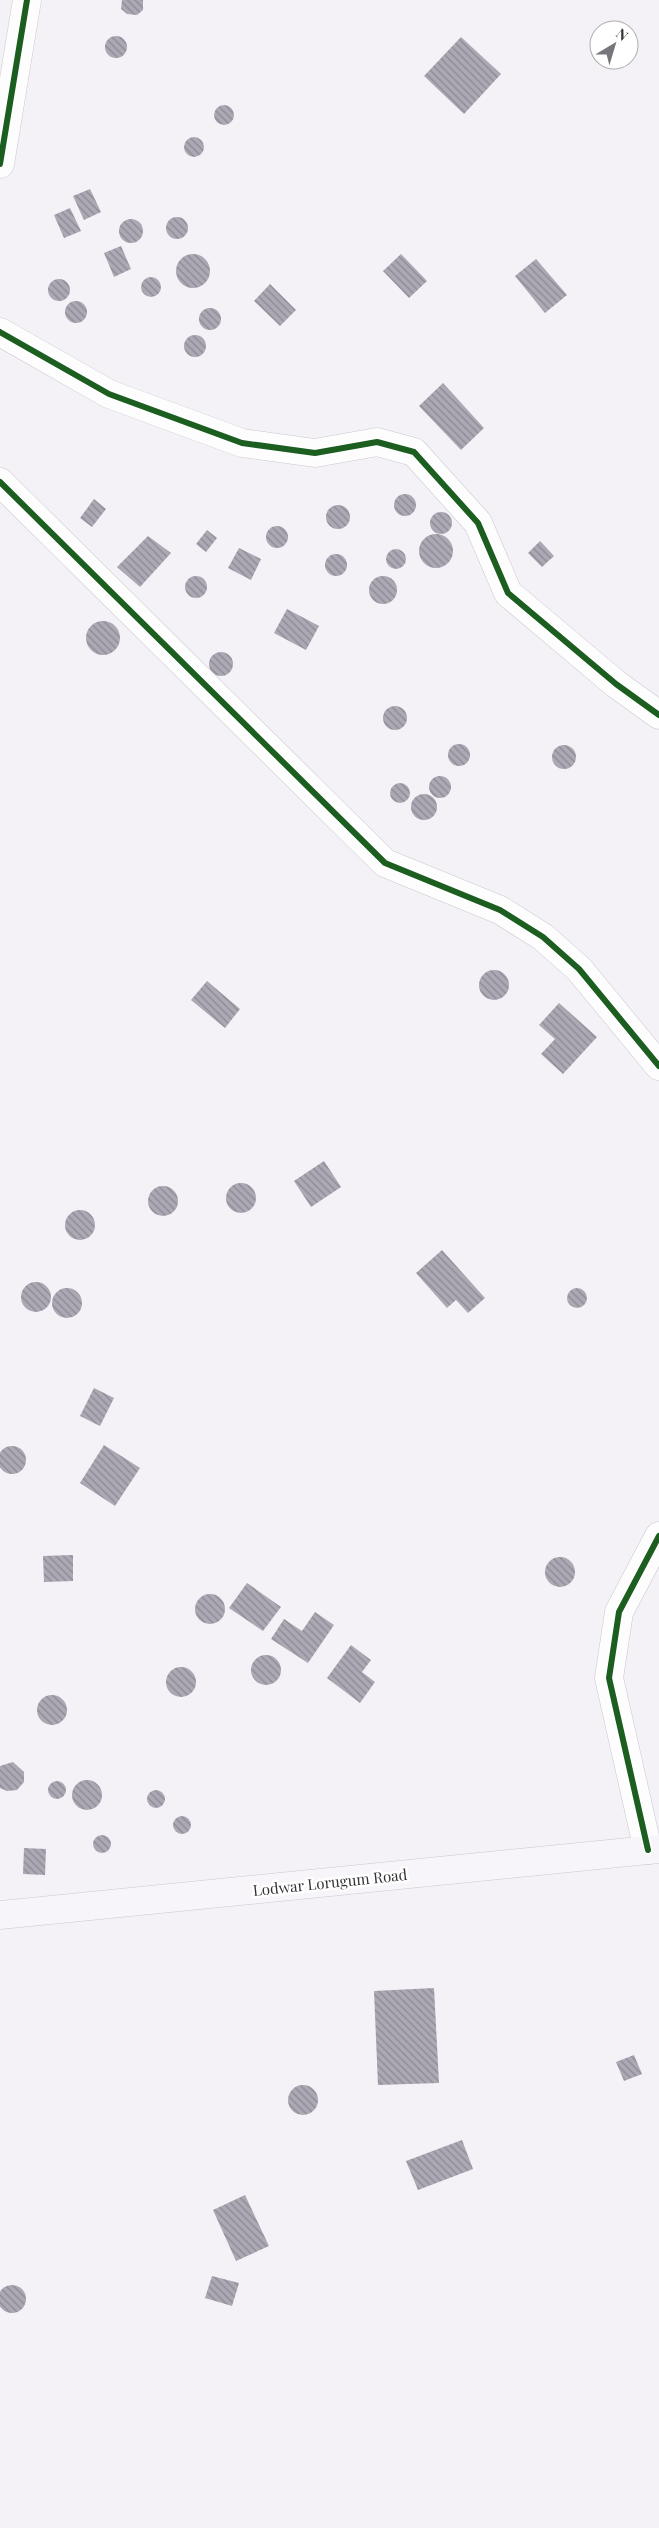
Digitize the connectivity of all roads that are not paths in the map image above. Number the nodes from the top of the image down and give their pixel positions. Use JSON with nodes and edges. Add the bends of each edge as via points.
{"nodes":[{"id":1,"x":27,"y":0,"type":"edge"},
{"id":2,"x":0,"y":164,"type":"edge"},
{"id":3,"x":0,"y":332,"type":"edge"},
{"id":4,"x":0,"y":482,"type":"edge"},
{"id":5,"x":659,"y":715,"type":"edge"},
{"id":6,"x":659,"y":1066,"type":"edge"},
{"id":7,"x":659,"y":1536,"type":"edge"},
{"id":8,"x":653,"y":1850,"type":"edge"},
{"id":9,"x":0,"y":1915,"type":"edge"}],
"edges":[{"from":1,"to":2,"type":"street"},
{"from":3,"to":5,"type":"street","via":[[109,394],[242,443],[315,453],[377,442],[414,452],[478,523],[508,592],[616,684]]},
{"from":4,"to":6,"type":"street","via":[[385,863],[500,910],[543,937],[579,969]]},
{"from":7,"to":8,"type":"street","via":[[619,1612],[609,1678]]},
{"from":8,"to":9,"type":"main road","name":"Lodwar Lorugum Road"}]}
